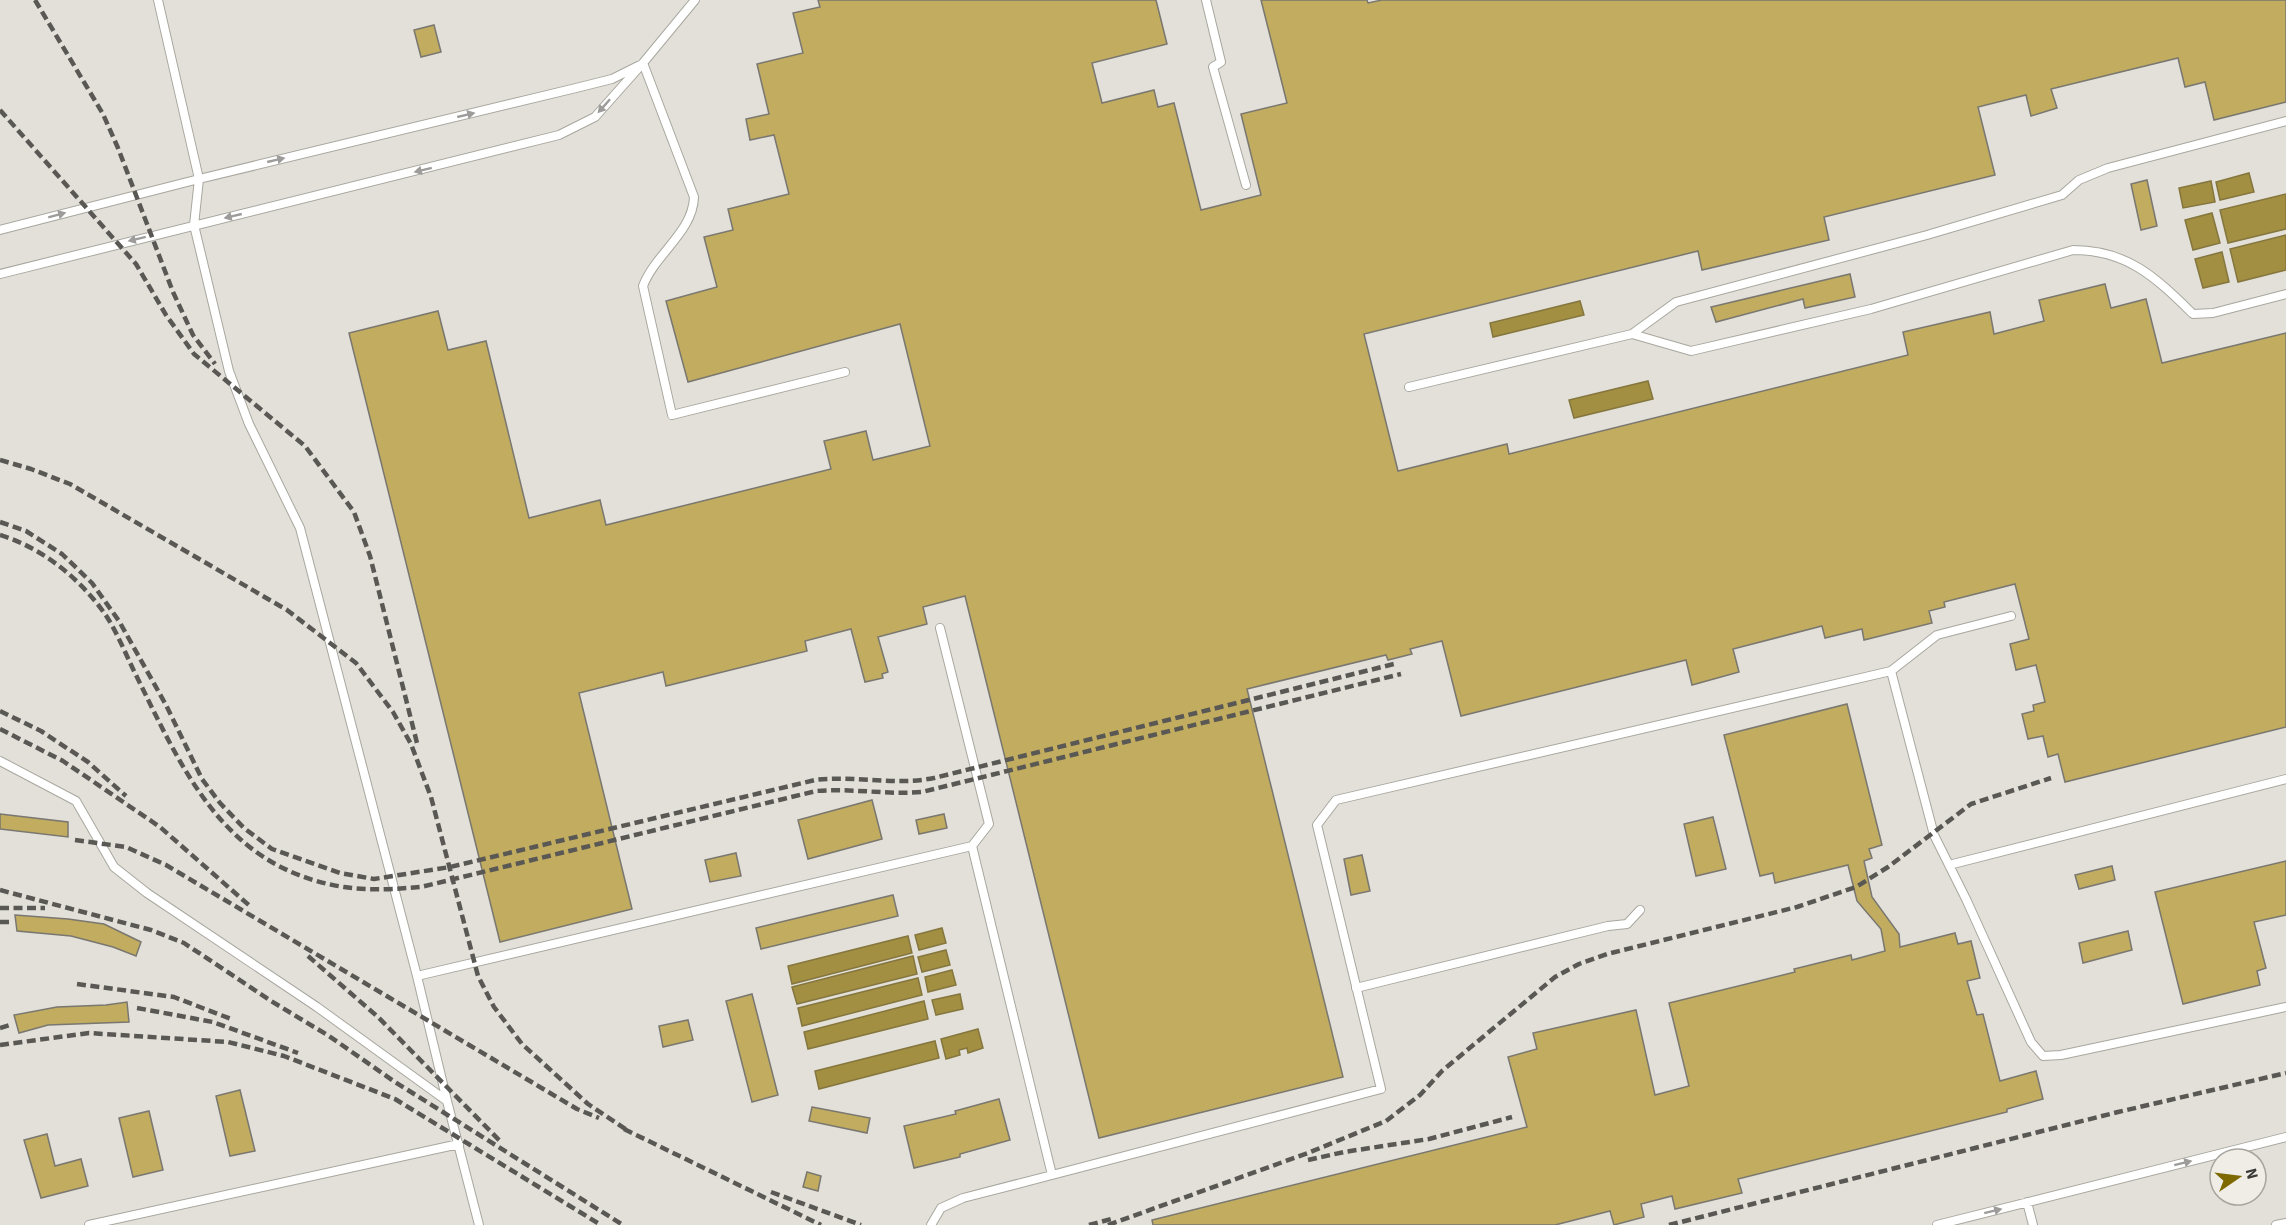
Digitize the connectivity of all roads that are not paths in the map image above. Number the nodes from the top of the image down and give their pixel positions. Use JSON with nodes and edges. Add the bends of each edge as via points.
{"nodes":[{"id":1,"x":158,"y":0,"type":"edge"},
{"id":2,"x":695,"y":0,"type":"edge"},
{"id":3,"x":1206,"y":0,"type":"edge"},
{"id":4,"x":644,"y":63,"type":"junction"},
{"id":5,"x":2286,"y":121,"type":"edge"},
{"id":6,"x":199,"y":179,"type":"junction"},
{"id":7,"x":1246,"y":185,"type":"dead end"},
{"id":8,"x":194,"y":225,"type":"junction"},
{"id":9,"x":0,"y":230,"type":"edge"},
{"id":10,"x":0,"y":273,"type":"edge"},
{"id":11,"x":2286,"y":294,"type":"edge"},
{"id":12,"x":1632,"y":334,"type":"junction"},
{"id":13,"x":845,"y":372,"type":"dead end"},
{"id":14,"x":1409,"y":387,"type":"dead end"},
{"id":15,"x":2011,"y":616,"type":"dead end"},
{"id":16,"x":940,"y":628,"type":"dead end"},
{"id":17,"x":1891,"y":671,"type":"junction"},
{"id":18,"x":0,"y":761,"type":"edge"},
{"id":19,"x":2286,"y":779,"type":"edge"},
{"id":20,"x":972,"y":846,"type":"junction"},
{"id":21,"x":1949,"y":865,"type":"junction"},
{"id":22,"x":1640,"y":910,"type":"dead end"},
{"id":23,"x":417,"y":976,"type":"junction"},
{"id":24,"x":1356,"y":988,"type":"junction"},
{"id":25,"x":2286,"y":1007,"type":"edge"},
{"id":26,"x":447,"y":1101,"type":"junction"},
{"id":27,"x":2286,"y":1137,"type":"edge"},
{"id":28,"x":459,"y":1144,"type":"junction"},
{"id":29,"x":1052,"y":1176,"type":"junction"},
{"id":30,"x":2027,"y":1202,"type":"junction"},
{"id":31,"x":2286,"y":1222,"type":"edge"},
{"id":32,"x":89,"y":1225,"type":"edge"},
{"id":33,"x":479,"y":1225,"type":"edge"},
{"id":34,"x":931,"y":1225,"type":"edge"},
{"id":35,"x":1937,"y":1225,"type":"edge"},
{"id":36,"x":2033,"y":1225,"type":"edge"},
{"id":37,"x":2276,"y":1225,"type":"edge"}],
"edges":[{"from":1,"to":6,"type":"lane"},
{"from":2,"to":4,"type":"lane"},
{"from":3,"to":7,"type":"lane","via":[[1221,62],[1214,67]]},
{"from":6,"to":4,"type":"lane","one_way":true,"via":[[612,79]]},
{"from":4,"to":8,"type":"lane","one_way":true,"via":[[595,117],[559,135]]},
{"from":4,"to":13,"type":"lane","via":[[694,197],[694,210],[648,273],[644,286],[672,415]]},
{"from":5,"to":12,"type":"lane","via":[[2118,165],[2079,180],[2062,195],[1950,229],[1676,302]]},
{"from":6,"to":8,"type":"lane"},
{"from":9,"to":6,"type":"lane","one_way":true},
{"from":8,"to":10,"type":"lane","one_way":true},
{"from":8,"to":23,"type":"lane","via":[[229,371],[300,528]]},
{"from":11,"to":12,"type":"lane","via":[[2212,313],[2193,314],[2132,262],[2091,250],[2073,250],[1871,309],[1691,351]]},
{"from":12,"to":14,"type":"lane"},
{"from":15,"to":17,"type":"lane","via":[[1937,635]]},
{"from":16,"to":20,"type":"lane","via":[[989,824]]},
{"from":17,"to":21,"type":"lane","via":[[1934,835]]},
{"from":17,"to":24,"type":"lane","via":[[1336,800],[1317,825]]},
{"from":18,"to":26,"type":"lane","via":[[76,801],[114,867],[147,893],[317,1007]]},
{"from":19,"to":21,"type":"lane"},
{"from":20,"to":23,"type":"lane"},
{"from":20,"to":29,"type":"lane"},
{"from":21,"to":25,"type":"lane","via":[[2031,1042],[2043,1056]]},
{"from":22,"to":24,"type":"lane","via":[[1627,924]]},
{"from":23,"to":26,"type":"lane"},
{"from":24,"to":29,"type":"lane","via":[[1381,1089]]},
{"from":26,"to":28,"type":"lane"},
{"from":30,"to":27,"type":"lane","one_way":true},
{"from":28,"to":32,"type":"lane"},
{"from":28,"to":33,"type":"lane"},
{"from":29,"to":34,"type":"lane","via":[[963,1198],[941,1208]]},
{"from":35,"to":30,"type":"lane","one_way":true},
{"from":30,"to":36,"type":"lane"},
{"from":31,"to":37,"type":"lane"}]}
